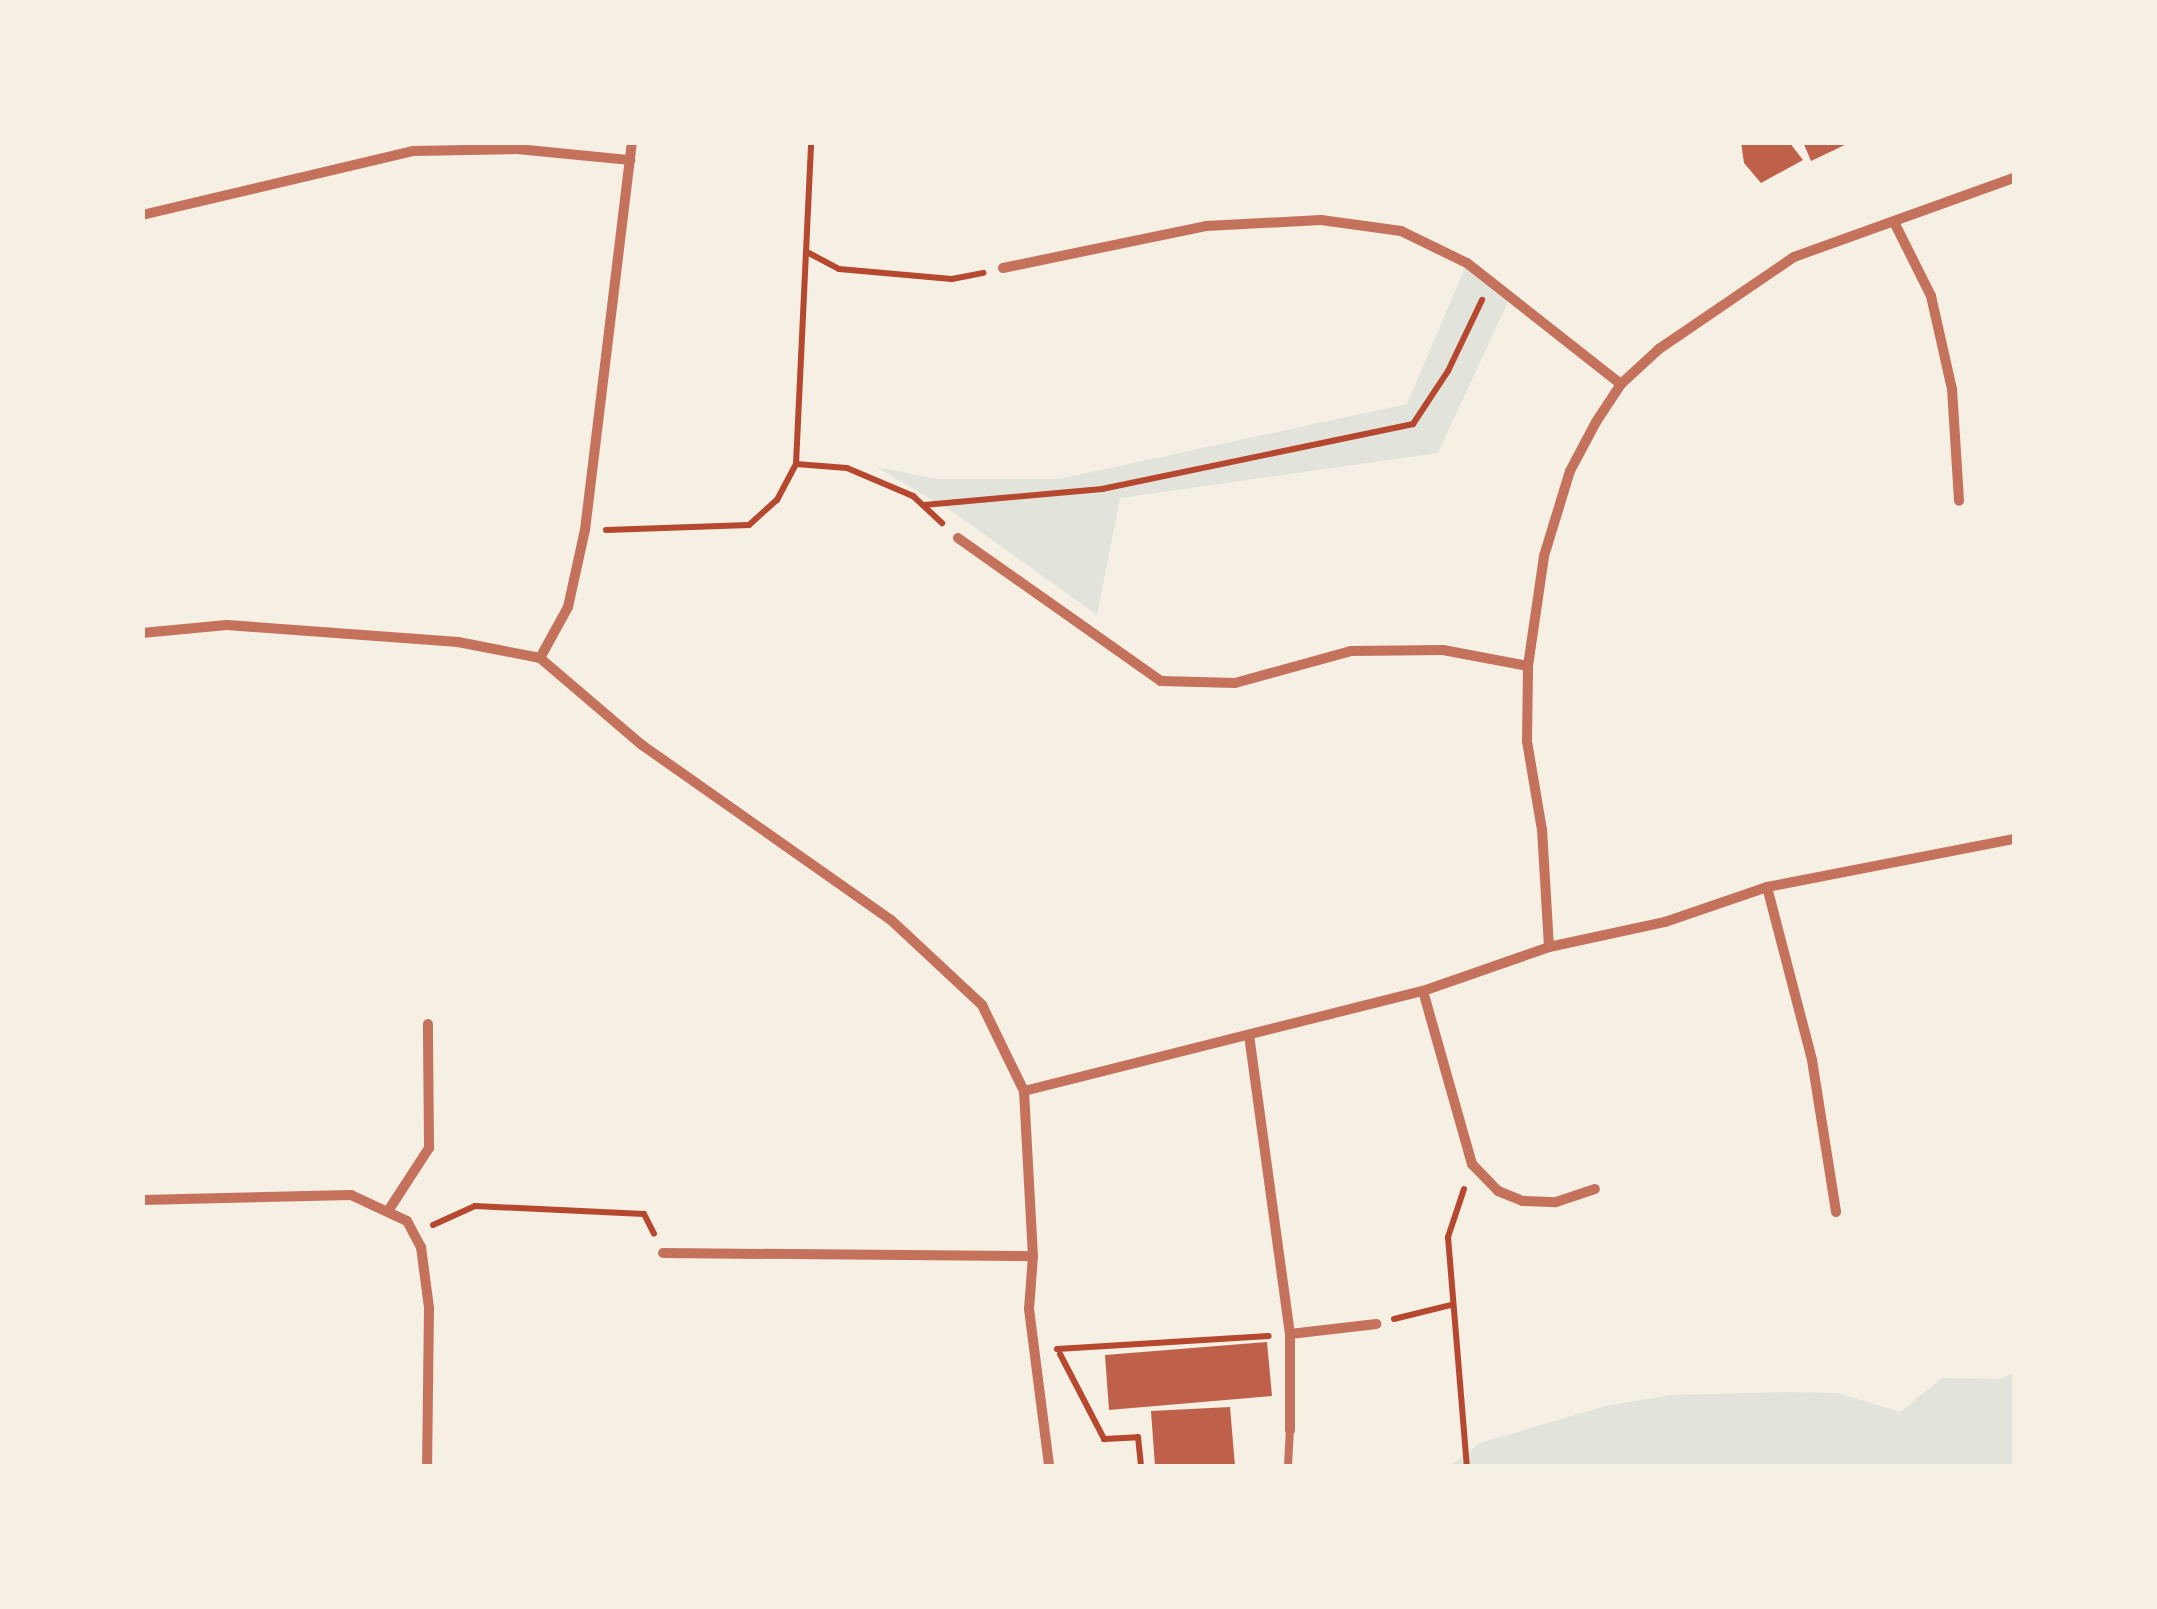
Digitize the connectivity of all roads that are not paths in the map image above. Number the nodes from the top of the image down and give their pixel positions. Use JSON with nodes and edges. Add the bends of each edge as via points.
{"nodes":[{"id":1,"x":632,"y":142,"type":"edge"},
{"id":2,"x":630,"y":160,"type":"junction"},
{"id":3,"x":2014,"y":178,"type":"edge"},
{"id":4,"x":142,"y":215,"type":"edge"},
{"id":5,"x":1894,"y":222,"type":"junction"},
{"id":6,"x":1003,"y":268,"type":"road end"},
{"id":7,"x":1621,"y":384,"type":"junction"},
{"id":8,"x":1959,"y":501,"type":"dead end"},
{"id":9,"x":958,"y":538,"type":"road end"},
{"id":10,"x":142,"y":633,"type":"edge"},
{"id":11,"x":540,"y":658,"type":"junction"},
{"id":12,"x":1528,"y":666,"type":"junction"},
{"id":13,"x":2014,"y":839,"type":"edge"},
{"id":14,"x":1767,"y":887,"type":"junction"},
{"id":15,"x":1549,"y":947,"type":"junction"},
{"id":16,"x":1423,"y":991,"type":"junction"},
{"id":17,"x":428,"y":1024,"type":"dead end"},
{"id":18,"x":1249,"y":1035,"type":"junction"},
{"id":19,"x":1024,"y":1090,"type":"junction"},
{"id":20,"x":1595,"y":1189,"type":"dead end"},
{"id":21,"x":142,"y":1200,"type":"edge"},
{"id":22,"x":390,"y":1208,"type":"junction"},
{"id":23,"x":1836,"y":1212,"type":"dead end"},
{"id":24,"x":664,"y":1254,"type":"road end"},
{"id":25,"x":1033,"y":1256,"type":"junction"},
{"id":26,"x":1376,"y":1324,"type":"road end"},
{"id":27,"x":1290,"y":1334,"type":"junction"},
{"id":28,"x":1290,"y":1430,"type":"joint"},
{"id":29,"x":427,"y":1466,"type":"edge"},
{"id":30,"x":1049,"y":1466,"type":"edge"},
{"id":31,"x":1288,"y":1466,"type":"edge"}],
"edges":[{"from":1,"to":2,"type":"street"},
{"from":2,"to":4,"type":"street","via":[[517,150],[413,151]]},
{"from":2,"to":11,"type":"street","via":[[586,530],[568,607]]},
{"from":3,"to":5,"type":"street"},
{"from":5,"to":7,"type":"street","via":[[1794,257],[1674,338]]},
{"from":5,"to":8,"type":"street","via":[[1931,296],[1952,389]]},
{"from":6,"to":7,"type":"street","via":[[1206,226],[1321,220],[1401,231],[1491,281]]},
{"from":7,"to":12,"type":"street","via":[[1570,471],[1544,556]]},
{"from":9,"to":12,"type":"street","via":[[1161,681],[1235,683],[1350,651],[1443,650]]},
{"from":10,"to":11,"type":"street","via":[[227,625],[458,642]]},
{"from":11,"to":19,"type":"street","via":[[642,744],[892,920],[982,1004]]},
{"from":12,"to":15,"type":"street","via":[[1528,741]]},
{"from":13,"to":14,"type":"street"},
{"from":14,"to":15,"type":"street","via":[[1665,922]]},
{"from":14,"to":23,"type":"street","via":[[1812,1060]]},
{"from":15,"to":16,"type":"street"},
{"from":16,"to":18,"type":"street"},
{"from":16,"to":20,"type":"street","via":[[1472,1164],[1498,1191],[1523,1201],[1556,1202]]},
{"from":17,"to":22,"type":"street","via":[[429,1148]]},
{"from":18,"to":19,"type":"street"},
{"from":18,"to":27,"type":"street"},
{"from":19,"to":25,"type":"street"},
{"from":21,"to":22,"type":"street","via":[[351,1195]]},
{"from":22,"to":29,"type":"street","via":[[414,1234],[429,1308]]},
{"from":24,"to":25,"type":"street"},
{"from":25,"to":30,"type":"street","via":[[1034,1348]]},
{"from":26,"to":27,"type":"street"},
{"from":27,"to":28,"type":"street"},
{"from":28,"to":31,"type":"lane"}]}
